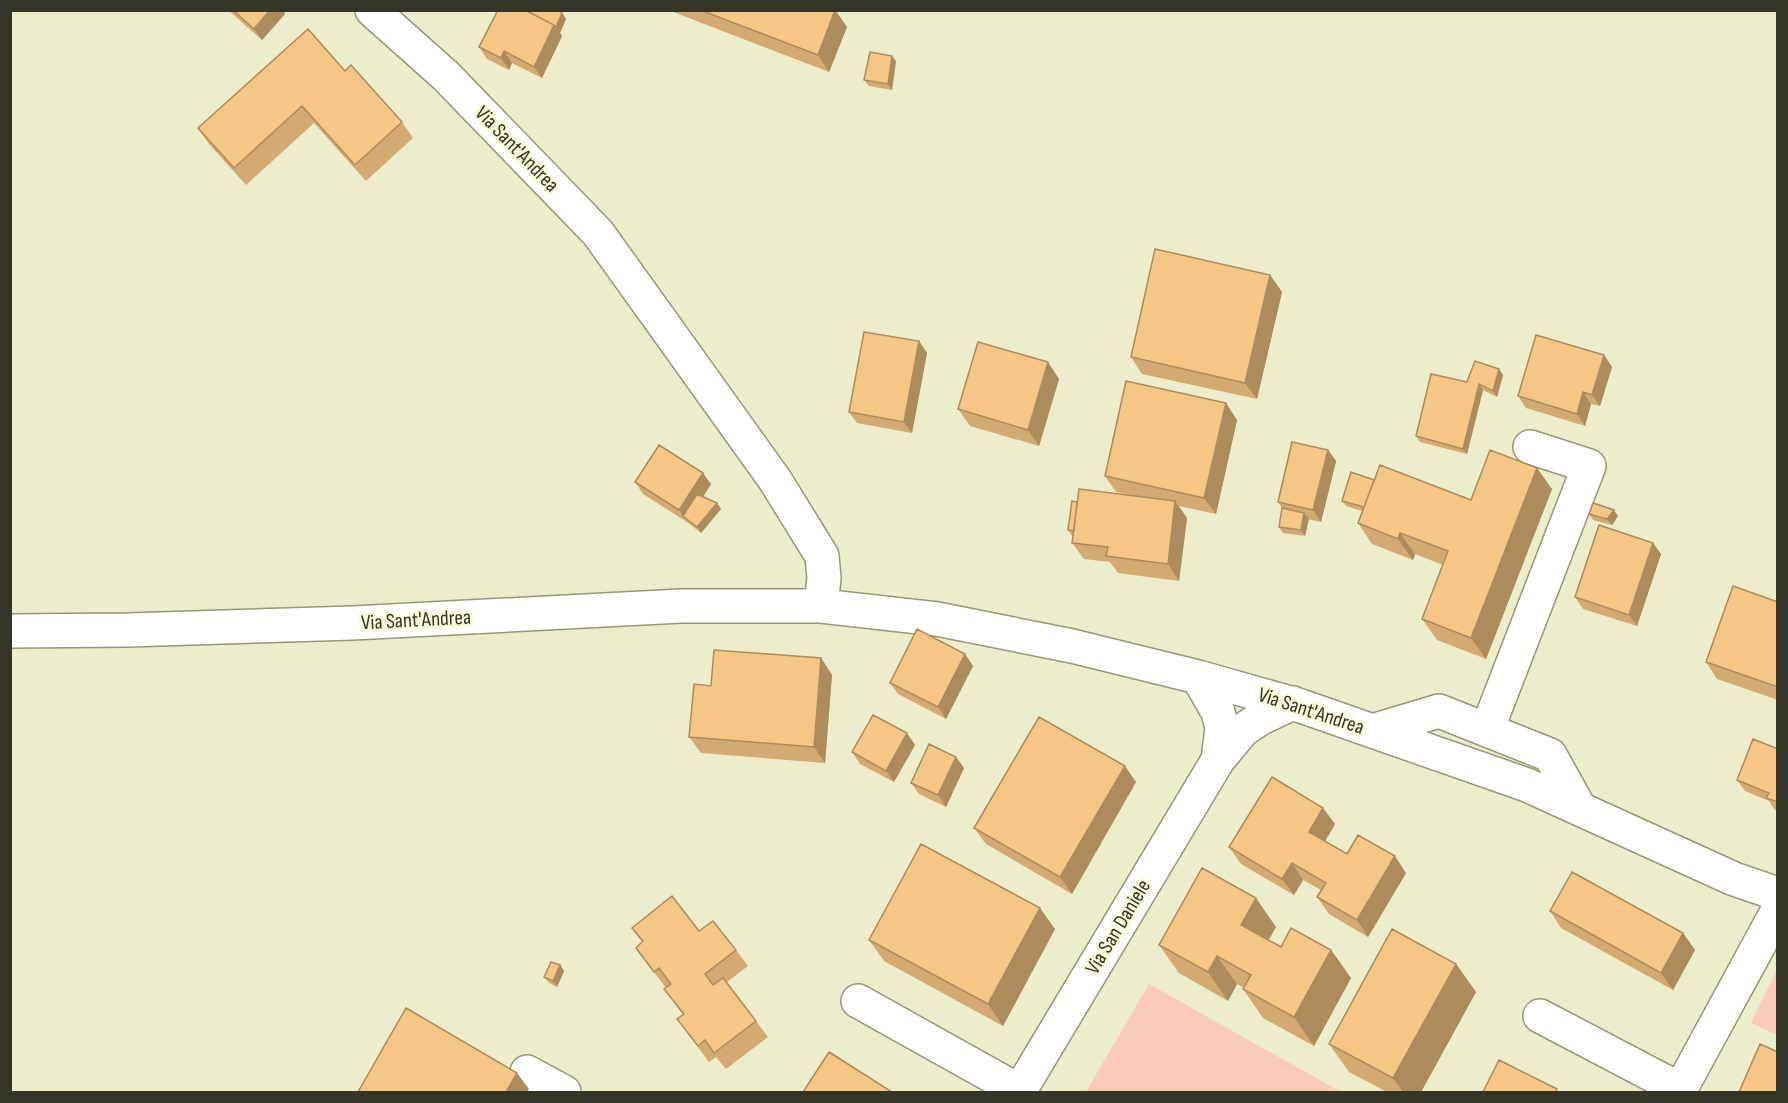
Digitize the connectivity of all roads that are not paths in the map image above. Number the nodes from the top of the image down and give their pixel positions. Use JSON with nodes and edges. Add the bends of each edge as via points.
{"nodes":[{"id":1,"x":372,"y":10,"type":"edge"},
{"id":2,"x":1530,"y":447,"type":"dead end"},
{"id":3,"x":821,"y":606,"type":"junction"},
{"id":4,"x":10,"y":631,"type":"edge"},
{"id":5,"x":1198,"y":677,"type":"junction"},
{"id":6,"x":1260,"y":694,"type":"junction"},
{"id":7,"x":1293,"y":704,"type":"junction"},
{"id":8,"x":1222,"y":728,"type":"junction"},
{"id":9,"x":1486,"y":730,"type":"junction"},
{"id":10,"x":1372,"y":731,"type":"junction"},
{"id":11,"x":1218,"y":760,"type":"junction"},
{"id":12,"x":1580,"y":809,"type":"junction"},
{"id":13,"x":1778,"y":894,"type":"edge"},
{"id":14,"x":1778,"y":910,"type":"edge"},
{"id":15,"x":858,"y":1001,"type":"dead end"},
{"id":16,"x":1540,"y":1016,"type":"dead end"},
{"id":17,"x":527,"y":1072,"type":"dead end"},
{"id":18,"x":1680,"y":1091,"type":"edge"},
{"id":19,"x":564,"y":1092,"type":"edge"},
{"id":20,"x":1019,"y":1092,"type":"edge"}],
"edges":[{"from":1,"to":3,"type":"street","name":"Via Sant'Andrea","via":[[446,76],[598,233],[775,480],[822,556]]},
{"from":2,"to":9,"type":"street","via":[[1589,466]]},
{"from":3,"to":4,"type":"street","name":"Via Sant'Andrea","via":[[681,606],[341,624]]},
{"from":3,"to":5,"type":"street","name":"Via Sant'Andrea","via":[[938,619]]},
{"from":5,"to":6,"type":"street","name":"Via Sant'Andrea"},
{"from":5,"to":8,"type":"street","name":"Via San Daniele","via":[[1218,712]]},
{"from":6,"to":7,"type":"street","name":"Via Sant'Andrea"},
{"from":6,"to":8,"type":"street","via":[[1237,709]]},
{"from":7,"to":10,"type":"street","name":"Via Sant'Andrea"},
{"from":7,"to":11,"type":"street","name":"Via San Daniele","via":[[1243,730]]},
{"from":8,"to":11,"type":"street","name":"Via San Daniele"},
{"from":9,"to":10,"type":"street","via":[[1439,711]]},
{"from":9,"to":12,"type":"street","via":[[1550,755]]},
{"from":10,"to":12,"type":"street","name":"Via Sant'Andrea","via":[[1527,785]]},
{"from":11,"to":20,"type":"street","name":"Via San Daniele"},
{"from":12,"to":13,"type":"street","name":"Via Sant'Andrea","via":[[1734,879]]},
{"from":14,"to":18,"type":"street"},
{"from":15,"to":20,"type":"street"},
{"from":16,"to":18,"type":"street"},
{"from":17,"to":19,"type":"street"}]}
